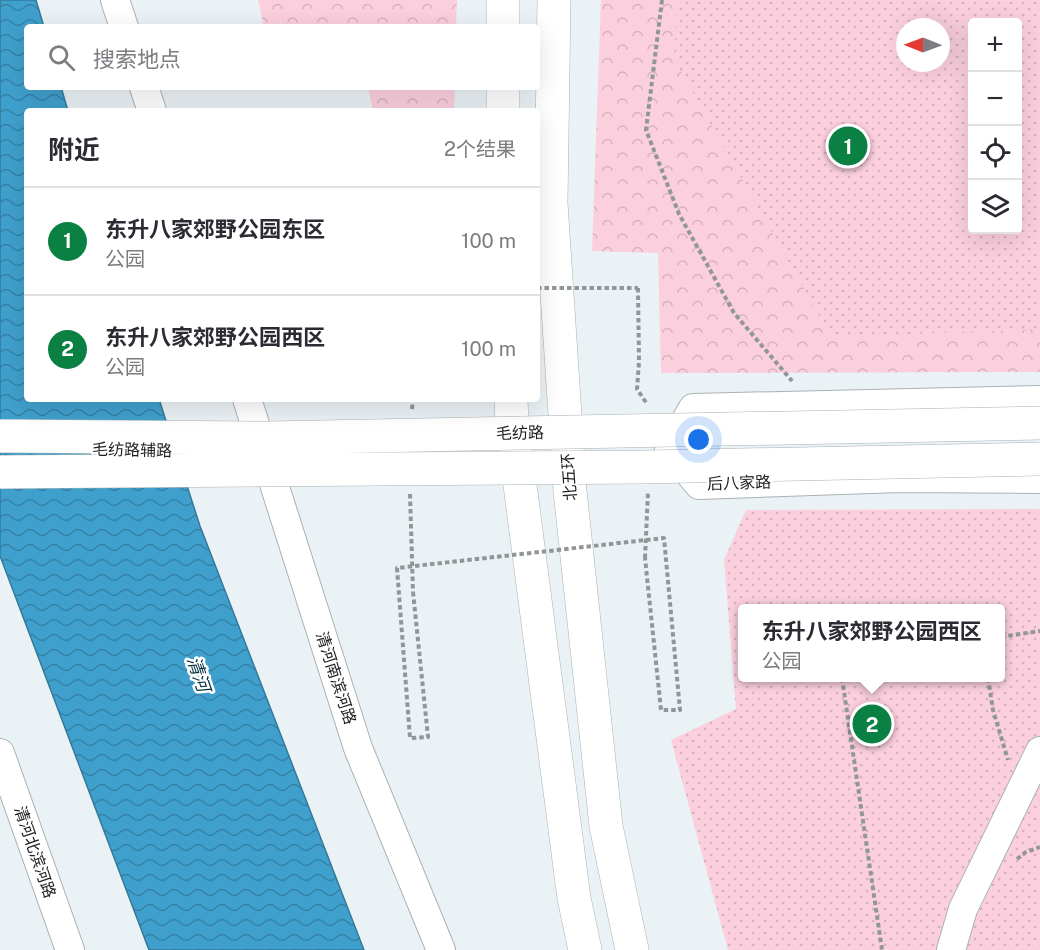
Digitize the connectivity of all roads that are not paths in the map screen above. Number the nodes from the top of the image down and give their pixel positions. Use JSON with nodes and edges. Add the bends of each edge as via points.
{"nodes":[{"id":1,"x":115,"y":0,"type":"edge"},
{"id":2,"x":503,"y":0,"type":"edge"},
{"id":3,"x":554,"y":0,"type":"edge"},
{"id":4,"x":123,"y":24,"type":"edge"},
{"id":5,"x":503,"y":24,"type":"edge"},
{"id":6,"x":145,"y":90,"type":"edge"},
{"id":7,"x":503,"y":90,"type":"edge"},
{"id":8,"x":151,"y":108,"type":"edge"},
{"id":9,"x":504,"y":108,"type":"edge"},
{"id":10,"x":1040,"y":400,"type":"edge"},
{"id":11,"x":247,"y":402,"type":"edge"},
{"id":12,"x":511,"y":402,"type":"edge"},
{"id":13,"x":1040,"y":423,"type":"edge"},
{"id":14,"x":0,"y":436,"type":"edge"},
{"id":15,"x":0,"y":449,"type":"edge"},
{"id":16,"x":263,"y":453,"type":"junction"},
{"id":17,"x":1040,"y":459,"type":"edge"},
{"id":18,"x":0,"y":472,"type":"edge"},
{"id":19,"x":1040,"y":479,"type":"edge"},
{"id":20,"x":1040,"y":752,"type":"edge"},
{"id":21,"x":0,"y":753,"type":"edge"},
{"id":22,"x":70,"y":950,"type":"edge"},
{"id":23,"x":441,"y":950,"type":"edge"},
{"id":24,"x":585,"y":950,"type":"edge"},
{"id":25,"x":632,"y":950,"type":"edge"},
{"id":26,"x":951,"y":950,"type":"edge"}],
"edges":[{"from":1,"to":4,"type":"street"},
{"from":2,"to":5,"type":"main road"},
{"from":3,"to":25,"type":"main road","name":"北五环","via":[[551,203],[570,491],[606,826]]},
{"from":6,"to":8,"type":"street"},
{"from":7,"to":9,"type":"main road"},
{"from":10,"to":19,"type":"street","name":"后八家路","via":[[693,408],[669,449],[699,485],[900,478]]},
{"from":11,"to":16,"type":"street","name":"清河南滨河路"},
{"from":12,"to":24,"type":"main road","via":[[574,898]]},
{"from":13,"to":14,"type":"main road","name":"毛纺路","bridge":true,"via":[[269,438]]},
{"from":15,"to":16,"type":"street","name":"毛纺路辅路"},
{"from":16,"to":23,"type":"street","name":"清河南滨河路","via":[[358,748]]},
{"from":17,"to":18,"type":"main road","bridge":true,"via":[[540,469]]},
{"from":20,"to":26,"type":"street","via":[[963,909]]},
{"from":21,"to":22,"type":"street","name":"清河北滨河路"}]}
